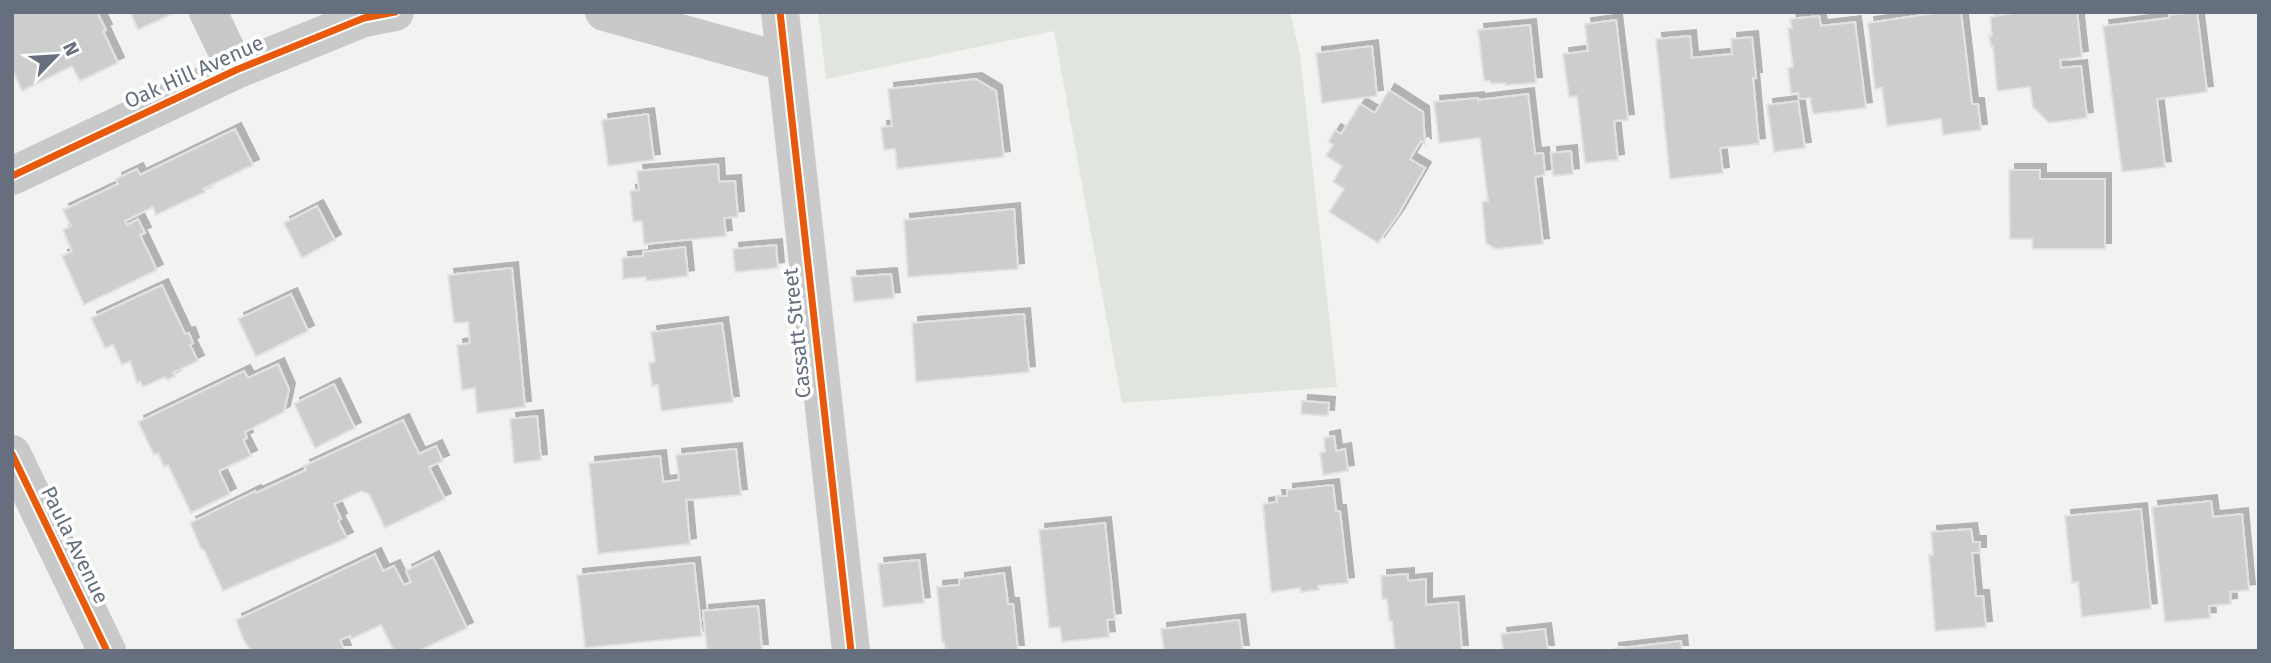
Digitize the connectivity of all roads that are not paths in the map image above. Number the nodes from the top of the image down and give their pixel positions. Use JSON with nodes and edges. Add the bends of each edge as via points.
{"nodes":[{"id":1,"x":208,"y":12,"type":"edge"},
{"id":2,"x":395,"y":12,"type":"edge"},
{"id":3,"x":604,"y":12,"type":"edge"},
{"id":4,"x":780,"y":12,"type":"edge"},
{"id":5,"x":785,"y":62,"type":"junction"},
{"id":6,"x":236,"y":70,"type":"junction"},
{"id":7,"x":12,"y":176,"type":"edge"},
{"id":8,"x":12,"y":454,"type":"edge"},
{"id":9,"x":107,"y":651,"type":"edge"},
{"id":10,"x":851,"y":651,"type":"edge"}],
"edges":[{"from":1,"to":6,"type":"street"},
{"from":2,"to":6,"type":"street","name":"Oak Hill Avenue","via":[[364,18]]},
{"from":3,"to":5,"type":"street"},
{"from":4,"to":5,"type":"street","name":"Cassatt Street"},
{"from":5,"to":10,"type":"street","name":"Cassatt Street"},
{"from":6,"to":7,"type":"street","name":"Oak Hill Avenue"},
{"from":8,"to":9,"type":"street","name":"Paula Avenue"}]}
